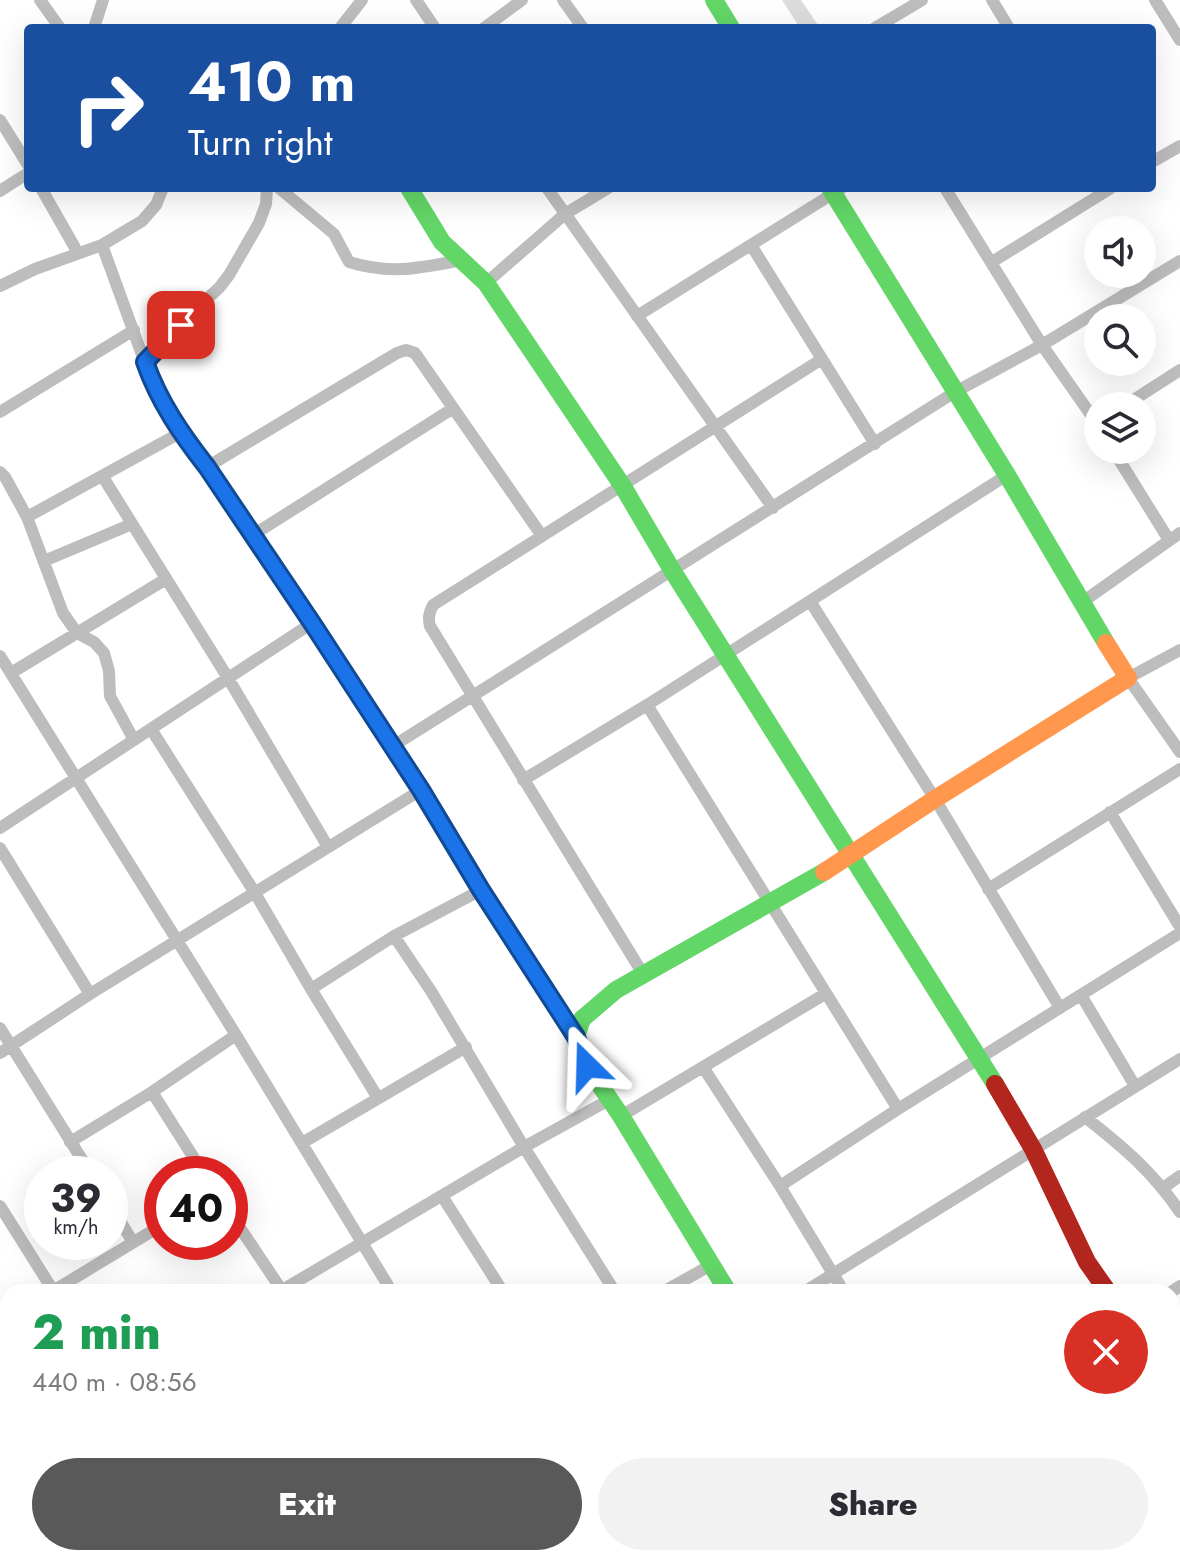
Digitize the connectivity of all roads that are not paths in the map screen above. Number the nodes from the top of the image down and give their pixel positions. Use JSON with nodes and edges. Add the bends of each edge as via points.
{"nodes":[{"id":1,"x":40,"y":0,"type":"edge"},
{"id":2,"x":103,"y":0,"type":"edge"},
{"id":3,"x":362,"y":0,"type":"edge"},
{"id":4,"x":416,"y":0,"type":"edge"},
{"id":5,"x":522,"y":0,"type":"edge"},
{"id":6,"x":563,"y":0,"type":"edge"},
{"id":7,"x":714,"y":0,"type":"edge"},
{"id":8,"x":922,"y":0,"type":"edge"},
{"id":9,"x":992,"y":0,"type":"edge"},
{"id":10,"x":1155,"y":0,"type":"edge"},
{"id":11,"x":508,"y":4,"type":"edge"},
{"id":12,"x":57,"y":24,"type":"edge"},
{"id":13,"x":95,"y":24,"type":"edge"},
{"id":14,"x":343,"y":24,"type":"edge"},
{"id":15,"x":432,"y":24,"type":"edge"},
{"id":16,"x":488,"y":24,"type":"edge"},
{"id":17,"x":580,"y":24,"type":"edge"},
{"id":18,"x":729,"y":24,"type":"edge"},
{"id":19,"x":882,"y":24,"type":"edge"},
{"id":20,"x":1007,"y":24,"type":"edge"},
{"id":21,"x":1180,"y":40,"type":"edge"},
{"id":22,"x":0,"y":120,"type":"edge"},
{"id":23,"x":1180,"y":146,"type":"edge"},
{"id":24,"x":24,"y":159,"type":"edge"},
{"id":25,"x":1156,"y":160,"type":"edge"},
{"id":26,"x":24,"y":176,"type":"edge"},
{"id":27,"x":0,"y":191,"type":"edge"},
{"id":28,"x":43,"y":192,"type":"edge"},
{"id":29,"x":161,"y":192,"type":"edge"},
{"id":30,"x":267,"y":192,"type":"edge"},
{"id":31,"x":284,"y":192,"type":"edge"},
{"id":32,"x":411,"y":192,"type":"edge"},
{"id":33,"x":550,"y":192,"type":"edge"},
{"id":34,"x":601,"y":192,"type":"edge"},
{"id":35,"x":832,"y":192,"type":"edge"},
{"id":36,"x":836,"y":192,"type":"edge"},
{"id":37,"x":948,"y":192,"type":"edge"},
{"id":38,"x":1104,"y":192,"type":"edge"},
{"id":39,"x":565,"y":214,"type":"junction"},
{"id":40,"x":102,"y":245,"type":"junction"},
{"id":41,"x":751,"y":245,"type":"junction"},
{"id":42,"x":78,"y":253,"type":"junction"},
{"id":43,"x":462,"y":260,"type":"junction"},
{"id":44,"x":1180,"y":261,"type":"edge"},
{"id":45,"x":992,"y":262,"type":"junction"},
{"id":46,"x":486,"y":283,"type":"junction"},
{"id":47,"x":0,"y":286,"type":"edge"},
{"id":48,"x":637,"y":316,"type":"junction"},
{"id":49,"x":134,"y":330,"type":"junction"},
{"id":50,"x":1042,"y":345,"type":"junction"},
{"id":51,"x":822,"y":359,"type":"junction"},
{"id":52,"x":145,"y":362,"type":"junction"},
{"id":53,"x":1180,"y":370,"type":"edge"},
{"id":54,"x":955,"y":392,"type":"junction"},
{"id":55,"x":1146,"y":392,"type":"edge"},
{"id":56,"x":1084,"y":404,"type":"edge"},
{"id":57,"x":452,"y":409,"type":"junction"},
{"id":58,"x":0,"y":412,"type":"edge"},
{"id":59,"x":716,"y":427,"type":"junction"},
{"id":60,"x":180,"y":433,"type":"junction"},
{"id":61,"x":875,"y":444,"type":"junction"},
{"id":62,"x":1123,"y":464,"type":"edge"},
{"id":63,"x":207,"y":467,"type":"junction"},
{"id":64,"x":0,"y":472,"type":"edge"},
{"id":65,"x":1007,"y":475,"type":"junction"},
{"id":66,"x":103,"y":477,"type":"junction"},
{"id":67,"x":622,"y":485,"type":"junction"},
{"id":68,"x":773,"y":508,"type":"junction"},
{"id":69,"x":27,"y":517,"type":"junction"},
{"id":70,"x":132,"y":524,"type":"junction"},
{"id":71,"x":253,"y":535,"type":"junction"},
{"id":72,"x":542,"y":536,"type":"junction"},
{"id":73,"x":1174,"y":536,"type":"edge"},
{"id":74,"x":44,"y":561,"type":"junction"},
{"id":75,"x":672,"y":570,"type":"junction"},
{"id":76,"x":166,"y":579,"type":"junction"},
{"id":77,"x":810,"y":601,"type":"junction"},
{"id":78,"x":1081,"y":603,"type":"junction"},
{"id":79,"x":312,"y":623,"type":"junction"},
{"id":80,"x":77,"y":633,"type":"junction"},
{"id":81,"x":1180,"y":650,"type":"edge"},
{"id":82,"x":726,"y":654,"type":"junction"},
{"id":83,"x":0,"y":656,"type":"edge"},
{"id":84,"x":11,"y":673,"type":"junction"},
{"id":85,"x":228,"y":678,"type":"junction"},
{"id":86,"x":1128,"y":678,"type":"junction"},
{"id":87,"x":472,"y":697,"type":"junction"},
{"id":88,"x":647,"y":705,"type":"junction"},
{"id":89,"x":151,"y":729,"type":"junction"},
{"id":90,"x":134,"y":740,"type":"junction"},
{"id":91,"x":393,"y":746,"type":"junction"},
{"id":92,"x":1180,"y":752,"type":"edge"},
{"id":93,"x":1180,"y":769,"type":"edge"},
{"id":94,"x":76,"y":778,"type":"junction"},
{"id":95,"x":523,"y":780,"type":"junction"},
{"id":96,"x":421,"y":790,"type":"junction"},
{"id":97,"x":935,"y":799,"type":"junction"},
{"id":98,"x":1110,"y":812,"type":"junction"},
{"id":99,"x":0,"y":828,"type":"edge"},
{"id":100,"x":328,"y":847,"type":"junction"},
{"id":101,"x":0,"y":848,"type":"edge"},
{"id":102,"x":852,"y":855,"type":"junction"},
{"id":103,"x":988,"y":889,"type":"junction"},
{"id":104,"x":481,"y":890,"type":"junction"},
{"id":105,"x":255,"y":893,"type":"junction"},
{"id":106,"x":770,"y":904,"type":"junction"},
{"id":107,"x":1180,"y":930,"type":"edge"},
{"id":108,"x":394,"y":936,"type":"junction"},
{"id":109,"x":177,"y":941,"type":"junction"},
{"id":110,"x":643,"y":974,"type":"junction"},
{"id":111,"x":311,"y":989,"type":"junction"},
{"id":112,"x":90,"y":994,"type":"junction"},
{"id":113,"x":825,"y":994,"type":"junction"},
{"id":114,"x":1081,"y":995,"type":"junction"},
{"id":115,"x":1060,"y":1008,"type":"junction"},
{"id":116,"x":0,"y":1028,"type":"edge"},
{"id":117,"x":236,"y":1035,"type":"junction"},
{"id":118,"x":576,"y":1037,"type":"junction"},
{"id":119,"x":466,"y":1047,"type":"junction"},
{"id":120,"x":5,"y":1049,"type":"edge"},
{"id":121,"x":980,"y":1058,"type":"junction"},
{"id":122,"x":1176,"y":1061,"type":"edge"},
{"id":123,"x":703,"y":1067,"type":"junction"},
{"id":124,"x":1180,"y":1075,"type":"edge"},
{"id":125,"x":1135,"y":1086,"type":"junction"},
{"id":126,"x":152,"y":1092,"type":"junction"},
{"id":127,"x":378,"y":1098,"type":"junction"},
{"id":128,"x":609,"y":1100,"type":"junction"},
{"id":129,"x":898,"y":1109,"type":"junction"},
{"id":130,"x":621,"y":1116,"type":"junction"},
{"id":131,"x":1085,"y":1117,"type":"junction"},
{"id":132,"x":70,"y":1142,"type":"junction"},
{"id":133,"x":302,"y":1143,"type":"junction"},
{"id":134,"x":524,"y":1147,"type":"junction"},
{"id":135,"x":1033,"y":1149,"type":"junction"},
{"id":136,"x":79,"y":1156,"type":"edge"},
{"id":137,"x":193,"y":1156,"type":"edge"},
{"id":138,"x":1180,"y":1176,"type":"edge"},
{"id":139,"x":780,"y":1186,"type":"junction"},
{"id":140,"x":1163,"y":1188,"type":"junction"},
{"id":141,"x":442,"y":1196,"type":"junction"},
{"id":142,"x":0,"y":1206,"type":"edge"},
{"id":143,"x":1180,"y":1212,"type":"edge"},
{"id":144,"x":128,"y":1234,"type":"edge"},
{"id":145,"x":144,"y":1236,"type":"edge"},
{"id":146,"x":248,"y":1241,"type":"edge"},
{"id":147,"x":133,"y":1242,"type":"junction"},
{"id":148,"x":361,"y":1243,"type":"junction"},
{"id":149,"x":711,"y":1265,"type":"junction"},
{"id":150,"x":832,"y":1273,"type":"junction"},
{"id":151,"x":49,"y":1284,"type":"edge"},
{"id":152,"x":67,"y":1284,"type":"edge"},
{"id":153,"x":276,"y":1284,"type":"edge"},
{"id":154,"x":294,"y":1284,"type":"edge"},
{"id":155,"x":387,"y":1284,"type":"edge"},
{"id":156,"x":498,"y":1284,"type":"edge"},
{"id":157,"x":610,"y":1284,"type":"edge"},
{"id":158,"x":677,"y":1284,"type":"edge"},
{"id":159,"x":723,"y":1284,"type":"edge"},
{"id":160,"x":816,"y":1284,"type":"edge"},
{"id":161,"x":839,"y":1284,"type":"edge"},
{"id":162,"x":1102,"y":1284,"type":"edge"}],
"edges":[{"from":1,"to":12,"type":"street"},
{"from":2,"to":13,"type":"street"},
{"from":3,"to":14,"type":"street"},
{"from":4,"to":15,"type":"street"},
{"from":5,"to":11,"type":"street"},
{"from":6,"to":17,"type":"street"},
{"from":7,"to":18,"type":"street"},
{"from":8,"to":19,"type":"street"},
{"from":9,"to":20,"type":"street"},
{"from":10,"to":21,"type":"street"},
{"from":11,"to":16,"type":"street"},
{"from":22,"to":24,"type":"street"},
{"from":23,"to":25,"type":"street"},
{"from":26,"to":27,"type":"street"},
{"from":28,"to":42,"type":"street"},
{"from":29,"to":40,"type":"street","via":[[142,221]]},
{"from":30,"to":52,"type":"street","via":[[259,223],[229,275]]},
{"from":31,"to":43,"type":"street","via":[[334,234],[349,262],[408,270]]},
{"from":32,"to":43,"type":"street","via":[[442,242]]},
{"from":33,"to":39,"type":"street"},
{"from":34,"to":39,"type":"street"},
{"from":35,"to":41,"type":"street"},
{"from":36,"to":54,"type":"street"},
{"from":37,"to":45,"type":"street"},
{"from":38,"to":45,"type":"street"},
{"from":39,"to":46,"type":"street"},
{"from":39,"to":48,"type":"street"},
{"from":40,"to":42,"type":"street"},
{"from":40,"to":49,"type":"street"},
{"from":41,"to":48,"type":"street"},
{"from":41,"to":51,"type":"street"},
{"from":42,"to":47,"type":"street"},
{"from":43,"to":46,"type":"street"},
{"from":44,"to":50,"type":"street"},
{"from":45,"to":50,"type":"street"},
{"from":46,"to":67,"type":"street"},
{"from":48,"to":59,"type":"street"},
{"from":49,"to":52,"type":"street"},
{"from":49,"to":58,"type":"street"},
{"from":50,"to":54,"type":"street"},
{"from":50,"to":56,"type":"street"},
{"from":51,"to":59,"type":"street"},
{"from":51,"to":61,"type":"street"},
{"from":52,"to":60,"type":"street"},
{"from":53,"to":55,"type":"street"},
{"from":54,"to":61,"type":"street"},
{"from":54,"to":65,"type":"street"},
{"from":57,"to":63,"type":"street","via":[[415,353],[406,350]]},
{"from":57,"to":71,"type":"street"},
{"from":57,"to":72,"type":"street"},
{"from":59,"to":67,"type":"street"},
{"from":59,"to":68,"type":"street"},
{"from":60,"to":63,"type":"street"},
{"from":60,"to":66,"type":"street"},
{"from":61,"to":68,"type":"street"},
{"from":62,"to":73,"type":"street"},
{"from":63,"to":71,"type":"street"},
{"from":64,"to":69,"type":"street"},
{"from":65,"to":77,"type":"street"},
{"from":65,"to":78,"type":"street"},
{"from":66,"to":69,"type":"street"},
{"from":66,"to":70,"type":"street"},
{"from":67,"to":72,"type":"street"},
{"from":67,"to":75,"type":"street"},
{"from":68,"to":75,"type":"street"},
{"from":69,"to":74,"type":"street"},
{"from":70,"to":74,"type":"street"},
{"from":70,"to":76,"type":"street"},
{"from":71,"to":79,"type":"street"},
{"from":72,"to":87,"type":"street","via":[[433,605],[430,626]]},
{"from":73,"to":78,"type":"street"},
{"from":74,"to":80,"type":"street","via":[[63,613]]},
{"from":75,"to":82,"type":"street"},
{"from":75,"to":87,"type":"street"},
{"from":76,"to":80,"type":"street"},
{"from":76,"to":85,"type":"street"},
{"from":77,"to":82,"type":"street"},
{"from":77,"to":97,"type":"street"},
{"from":78,"to":86,"type":"street"},
{"from":79,"to":85,"type":"street"},
{"from":79,"to":91,"type":"street"},
{"from":80,"to":84,"type":"street"},
{"from":80,"to":90,"type":"street","via":[[104,653],[110,696]]},
{"from":81,"to":86,"type":"street"},
{"from":82,"to":88,"type":"street"},
{"from":82,"to":102,"type":"street"},
{"from":83,"to":84,"type":"street"},
{"from":84,"to":94,"type":"street"},
{"from":85,"to":89,"type":"street"},
{"from":85,"to":100,"type":"street"},
{"from":86,"to":92,"type":"street"},
{"from":86,"to":97,"type":"street"},
{"from":87,"to":91,"type":"street"},
{"from":87,"to":95,"type":"street"},
{"from":88,"to":95,"type":"street"},
{"from":88,"to":106,"type":"street"},
{"from":89,"to":90,"type":"street"},
{"from":89,"to":105,"type":"street"},
{"from":90,"to":94,"type":"street"},
{"from":91,"to":96,"type":"street"},
{"from":93,"to":98,"type":"street"},
{"from":94,"to":99,"type":"street"},
{"from":94,"to":109,"type":"street"},
{"from":95,"to":110,"type":"street"},
{"from":96,"to":100,"type":"street"},
{"from":96,"to":104,"type":"street"},
{"from":97,"to":102,"type":"street"},
{"from":97,"to":103,"type":"street"},
{"from":98,"to":103,"type":"street"},
{"from":98,"to":107,"type":"street"},
{"from":100,"to":105,"type":"street"},
{"from":101,"to":112,"type":"street"},
{"from":102,"to":106,"type":"street"},
{"from":102,"to":121,"type":"street"},
{"from":103,"to":115,"type":"street"},
{"from":104,"to":108,"type":"street"},
{"from":104,"to":118,"type":"street"},
{"from":105,"to":109,"type":"street"},
{"from":105,"to":111,"type":"street"},
{"from":106,"to":110,"type":"street"},
{"from":106,"to":113,"type":"street"},
{"from":107,"to":114,"type":"street"},
{"from":108,"to":111,"type":"street"},
{"from":108,"to":119,"type":"street"},
{"from":109,"to":112,"type":"street"},
{"from":109,"to":117,"type":"street"},
{"from":110,"to":118,"type":"street","via":[[582,1019]]},
{"from":111,"to":127,"type":"street"},
{"from":112,"to":120,"type":"street"},
{"from":113,"to":123,"type":"street"},
{"from":113,"to":129,"type":"street"},
{"from":114,"to":115,"type":"street"},
{"from":114,"to":125,"type":"street"},
{"from":115,"to":121,"type":"street"},
{"from":116,"to":120,"type":"street"},
{"from":117,"to":126,"type":"street"},
{"from":117,"to":133,"type":"street"},
{"from":118,"to":128,"type":"street"},
{"from":119,"to":127,"type":"street"},
{"from":119,"to":134,"type":"street"},
{"from":120,"to":132,"type":"street"},
{"from":121,"to":129,"type":"street"},
{"from":121,"to":135,"type":"street"},
{"from":122,"to":124,"type":"street"},
{"from":122,"to":125,"type":"street"},
{"from":123,"to":130,"type":"street"},
{"from":123,"to":139,"type":"street"},
{"from":125,"to":131,"type":"street"},
{"from":126,"to":132,"type":"street"},
{"from":126,"to":137,"type":"street"},
{"from":127,"to":133,"type":"street"},
{"from":128,"to":130,"type":"street"},
{"from":128,"to":134,"type":"street"},
{"from":129,"to":139,"type":"street"},
{"from":130,"to":149,"type":"street"},
{"from":131,"to":135,"type":"street"},
{"from":131,"to":140,"type":"street","via":[[1130,1152]]},
{"from":132,"to":136,"type":"street"},
{"from":133,"to":148,"type":"street"},
{"from":134,"to":141,"type":"street"},
{"from":134,"to":157,"type":"street"},
{"from":135,"to":150,"type":"street"},
{"from":135,"to":162,"type":"street"},
{"from":138,"to":140,"type":"street"},
{"from":139,"to":150,"type":"street"},
{"from":140,"to":143,"type":"street"},
{"from":141,"to":148,"type":"street"},
{"from":141,"to":156,"type":"street"},
{"from":142,"to":151,"type":"street"},
{"from":144,"to":147,"type":"street"},
{"from":145,"to":147,"type":"street"},
{"from":146,"to":153,"type":"street"},
{"from":147,"to":152,"type":"street"},
{"from":148,"to":154,"type":"street"},
{"from":148,"to":155,"type":"street"},
{"from":149,"to":158,"type":"street"},
{"from":149,"to":159,"type":"street"},
{"from":150,"to":160,"type":"street"},
{"from":150,"to":161,"type":"street"}]}
